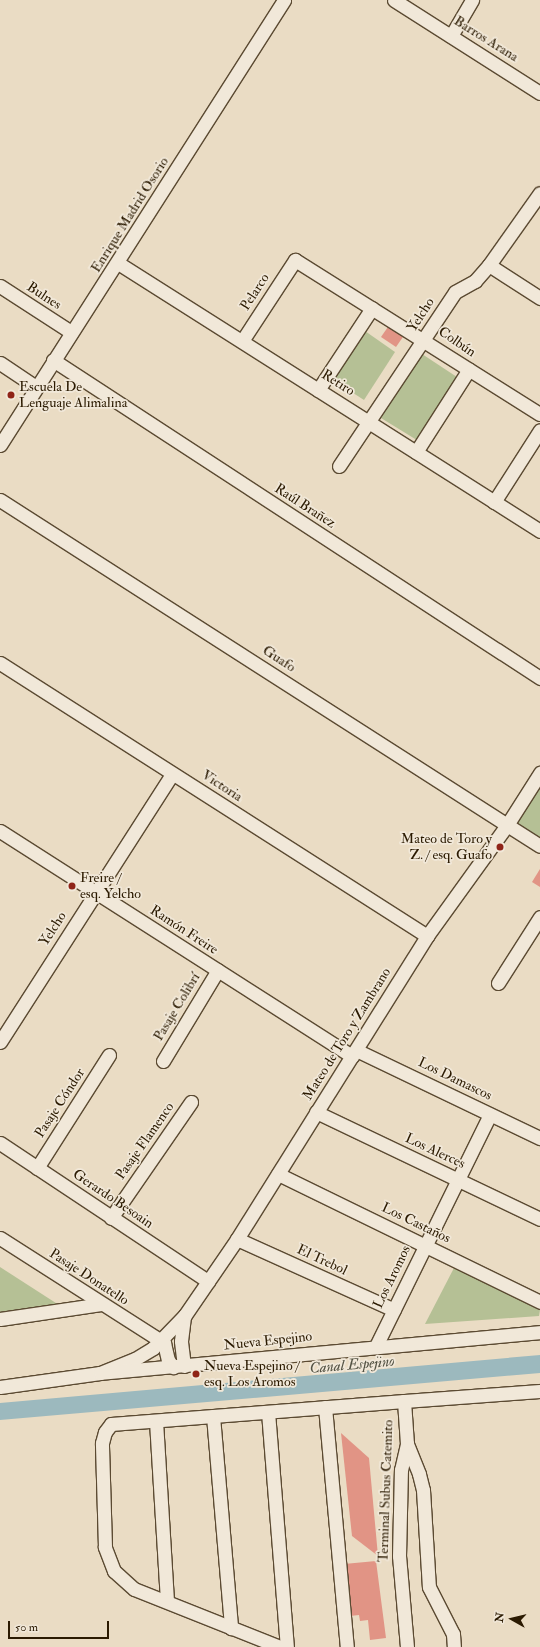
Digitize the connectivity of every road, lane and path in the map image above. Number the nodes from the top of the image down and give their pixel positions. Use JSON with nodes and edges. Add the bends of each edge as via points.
{"nodes":[{"id":1,"x":284,"y":0,"type":"edge"},
{"id":2,"x":394,"y":0,"type":"edge"},
{"id":3,"x":472,"y":0,"type":"edge"},
{"id":4,"x":451,"y":36,"type":"junction"},
{"id":5,"x":540,"y":93,"type":"edge"},
{"id":6,"x":539,"y":199,"type":"edge"},
{"id":7,"x":295,"y":260,"type":"joint"},
{"id":8,"x":118,"y":263,"type":"junction"},
{"id":9,"x":489,"y":265,"type":"junction"},
{"id":10,"x":0,"y":286,"type":"edge"},
{"id":11,"x":540,"y":298,"type":"edge"},
{"id":12,"x":372,"y":308,"type":"junction"},
{"id":13,"x":70,"y":332,"type":"junction"},
{"id":14,"x":424,"y":339,"type":"junction"},
{"id":15,"x":242,"y":341,"type":"junction"},
{"id":16,"x":53,"y":360,"type":"junction"},
{"id":17,"x":0,"y":363,"type":"edge"},
{"id":18,"x":469,"y":369,"type":"junction"},
{"id":19,"x":36,"y":387,"type":"junction"},
{"id":20,"x":318,"y":390,"type":"junction"},
{"id":21,"x":540,"y":414,"type":"edge"},
{"id":22,"x":369,"y":422,"type":"junction"},
{"id":23,"x":540,"y":430,"type":"edge"},
{"id":24,"x":0,"y":445,"type":"edge"},
{"id":25,"x":416,"y":452,"type":"junction"},
{"id":26,"x":339,"y":466,"type":"dead end"},
{"id":27,"x":0,"y":500,"type":"edge"},
{"id":28,"x":494,"y":502,"type":"junction"},
{"id":29,"x":540,"y":531,"type":"edge"},
{"id":30,"x":0,"y":663,"type":"edge"},
{"id":31,"x":540,"y":678,"type":"edge"},
{"id":32,"x":540,"y":773,"type":"edge"},
{"id":33,"x":172,"y":774,"type":"junction"},
{"id":34,"x":507,"y":825,"type":"junction"},
{"id":35,"x":0,"y":831,"type":"edge"},
{"id":36,"x":540,"y":846,"type":"edge"},
{"id":37,"x":96,"y":892,"type":"junction"},
{"id":38,"x":540,"y":917,"type":"edge"},
{"id":39,"x":427,"y":936,"type":"junction"},
{"id":40,"x":218,"y":970,"type":"junction"},
{"id":41,"x":498,"y":983,"type":"dead end"},
{"id":42,"x":0,"y":1042,"type":"edge"},
{"id":43,"x":354,"y":1053,"type":"junction"},
{"id":44,"x":109,"y":1055,"type":"dead end"},
{"id":45,"x":163,"y":1061,"type":"dead end"},
{"id":46,"x":191,"y":1102,"type":"dead end"},
{"id":47,"x":316,"y":1112,"type":"junction"},
{"id":48,"x":490,"y":1114,"type":"junction"},
{"id":49,"x":540,"y":1138,"type":"edge"},
{"id":50,"x":0,"y":1143,"type":"edge"},
{"id":51,"x":37,"y":1168,"type":"junction"},
{"id":52,"x":278,"y":1174,"type":"junction"},
{"id":53,"x":458,"y":1180,"type":"junction"},
{"id":54,"x":111,"y":1218,"type":"junction"},
{"id":55,"x":540,"y":1219,"type":"edge"},
{"id":56,"x":0,"y":1238,"type":"edge"},
{"id":57,"x":237,"y":1239,"type":"junction"},
{"id":58,"x":424,"y":1246,"type":"junction"},
{"id":59,"x":208,"y":1281,"type":"junction"},
{"id":60,"x":540,"y":1302,"type":"edge"},
{"id":61,"x":102,"y":1304,"type":"junction"},
{"id":62,"x":394,"y":1310,"type":"junction"},
{"id":63,"x":185,"y":1315,"type":"junction"},
{"id":64,"x":0,"y":1319,"type":"edge"},
{"id":65,"x":540,"y":1332,"type":"edge"},
{"id":66,"x":162,"y":1342,"type":"junction"},
{"id":67,"x":376,"y":1346,"type":"junction"},
{"id":68,"x":179,"y":1367,"type":"junction"},
{"id":69,"x":100,"y":1373,"type":"junction"},
{"id":70,"x":0,"y":1387,"type":"edge"},
{"id":71,"x":540,"y":1391,"type":"edge"},
{"id":72,"x":404,"y":1401,"type":"junction"},
{"id":73,"x":325,"y":1407,"type":"junction"},
{"id":74,"x":268,"y":1412,"type":"junction"},
{"id":75,"x":213,"y":1416,"type":"junction"},
{"id":76,"x":156,"y":1421,"type":"junction"},
{"id":77,"x":407,"y":1444,"type":"junction"},
{"id":78,"x":167,"y":1601,"type":"junction"},
{"id":79,"x":231,"y":1628,"type":"junction"},
{"id":80,"x":280,"y":1647,"type":"edge"},
{"id":81,"x":287,"y":1647,"type":"edge"},
{"id":82,"x":347,"y":1647,"type":"edge"},
{"id":83,"x":407,"y":1647,"type":"edge"},
{"id":84,"x":454,"y":1647,"type":"edge"}],
"edges":[{"from":1,"to":8,"type":"street","name":"Enrique Madrid Osorio"},
{"from":2,"to":4,"type":"street","name":"Barros Arana"},
{"from":3,"to":4,"type":"street"},
{"from":4,"to":5,"type":"street","name":"Barros Arana"},
{"from":6,"to":9,"type":"street","name":"Yelcho"},
{"from":7,"to":12,"type":"street","name":"Colbún"},
{"from":7,"to":15,"type":"street","name":"Pelarco"},
{"from":8,"to":13,"type":"street","name":"Enrique Madrid Osorio"},
{"from":8,"to":15,"type":"street","name":"Retiro"},
{"from":9,"to":11,"type":"street"},
{"from":9,"to":14,"type":"street","name":"Yelcho","via":[[475,281],[455,292]]},
{"from":10,"to":13,"type":"street","name":"Bulnes"},
{"from":12,"to":14,"type":"street","name":"Colbún"},
{"from":12,"to":20,"type":"street"},
{"from":13,"to":16,"type":"street","name":"Enrique Madrid Osorio"},
{"from":14,"to":18,"type":"street","name":"Colbún"},
{"from":14,"to":22,"type":"street","name":"Yelcho"},
{"from":15,"to":20,"type":"street","name":"Retiro"},
{"from":16,"to":19,"type":"street","name":"Enrique Madrid Osorio"},
{"from":16,"to":31,"type":"street","name":"Raúl Brañez"},
{"from":17,"to":19,"type":"street"},
{"from":18,"to":21,"type":"street","name":"Colbún"},
{"from":18,"to":25,"type":"street"},
{"from":19,"to":24,"type":"street","name":"Enrique Madrid Osorio"},
{"from":20,"to":22,"type":"street","name":"Retiro"},
{"from":22,"to":25,"type":"street","name":"Retiro"},
{"from":22,"to":26,"type":"street","name":"Yelcho"},
{"from":23,"to":28,"type":"street"},
{"from":25,"to":28,"type":"street","name":"Retiro"},
{"from":27,"to":34,"type":"street","name":"Guafo"},
{"from":28,"to":29,"type":"street","name":"Retiro"},
{"from":30,"to":33,"type":"street","name":"Victoria"},
{"from":32,"to":34,"type":"street","name":"Mateo de Toro y Zambrano"},
{"from":33,"to":37,"type":"street","name":"Yelcho"},
{"from":33,"to":39,"type":"street","name":"Victoria"},
{"from":34,"to":36,"type":"street","name":"Guafo"},
{"from":34,"to":39,"type":"street","name":"Mateo de Toro y Zambrano"},
{"from":35,"to":37,"type":"street","name":"Ramón Freire"},
{"from":37,"to":40,"type":"street","name":"Ramón Freire"},
{"from":37,"to":42,"type":"street","name":"Yelcho"},
{"from":38,"to":41,"type":"street"},
{"from":39,"to":43,"type":"street","name":"Mateo de Toro y Zambrano"},
{"from":40,"to":43,"type":"street","name":"Ramón Freire"},
{"from":40,"to":45,"type":"street","name":"Pasaje Colibrí"},
{"from":43,"to":47,"type":"street","name":"Mateo de Toro y Zambrano"},
{"from":43,"to":48,"type":"street","name":"Los Damascos"},
{"from":44,"to":51,"type":"street","name":"Pasaje Cóndor"},
{"from":46,"to":54,"type":"street","name":"Pasaje Flamenco"},
{"from":47,"to":52,"type":"street","name":"Mateo de Toro y Zambrano"},
{"from":47,"to":53,"type":"street","name":"Los Alerces"},
{"from":48,"to":49,"type":"street","name":"Los Damascos"},
{"from":48,"to":53,"type":"street","name":"Los Aromos"},
{"from":50,"to":51,"type":"street","name":"Gerardo Besoain"},
{"from":51,"to":54,"type":"street","name":"Gerardo Besoain"},
{"from":52,"to":57,"type":"street","name":"Mateo de Toro y Zambrano"},
{"from":52,"to":58,"type":"street","name":"Los Castaños"},
{"from":53,"to":55,"type":"street","name":"Los Alerces"},
{"from":53,"to":58,"type":"street","name":"Los Aromos"},
{"from":54,"to":59,"type":"street","name":"Gerardo Besoain"},
{"from":56,"to":61,"type":"street","name":"Pasaje Donatello"},
{"from":57,"to":59,"type":"street","name":"Mateo de Toro y Zambrano"},
{"from":57,"to":62,"type":"street","name":"El Trebol"},
{"from":58,"to":60,"type":"street","name":"Los Castaños"},
{"from":58,"to":62,"type":"street","name":"Los Aromos"},
{"from":59,"to":63,"type":"street","name":"Mateo de Toro y Zambrano"},
{"from":61,"to":64,"type":"street"},
{"from":61,"to":66,"type":"street","name":"Pasaje Donatello"},
{"from":62,"to":67,"type":"street","name":"Los Aromos"},
{"from":63,"to":66,"type":"street","name":"Mateo de Toro y Zambrano"},
{"from":63,"to":68,"type":"street","name":"Mateo de Toro y Zambrano"},
{"from":65,"to":67,"type":"street","name":"Nueva Espejino"},
{"from":66,"to":68,"type":"street","via":[[166,1345],[168,1360]]},
{"from":66,"to":69,"type":"street","name":"Mateo de Toro y Zambrano","via":[[135,1360]]},
{"from":67,"to":68,"type":"street","name":"Nueva Espejino"},
{"from":68,"to":69,"type":"street","name":"Nueva Espejino"},
{"from":69,"to":70,"type":"street","name":"Nueva Espejino"},
{"from":71,"to":72,"type":"street","name":"Terminal Subus Catemito"},
{"from":72,"to":73,"type":"street"},
{"from":72,"to":77,"type":"street","name":"Terminal Subus Catemito"},
{"from":73,"to":74,"type":"street"},
{"from":73,"to":82,"type":"street"},
{"from":74,"to":75,"type":"street"},
{"from":74,"to":81,"type":"street"},
{"from":75,"to":76,"type":"street"},
{"from":75,"to":79,"type":"street"},
{"from":76,"to":78,"type":"street"},
{"from":76,"to":78,"type":"street","via":[[111,1424],[105,1432],[102,1443],[105,1547],[114,1571],[134,1589]]},
{"from":77,"to":83,"type":"street","name":"Terminal Subus Catemito","via":[[401,1470],[399,1556]]},
{"from":77,"to":84,"type":"street","via":[[420,1474],[423,1490],[429,1587],[453,1634]]},
{"from":78,"to":79,"type":"street"},
{"from":79,"to":80,"type":"street"}]}
